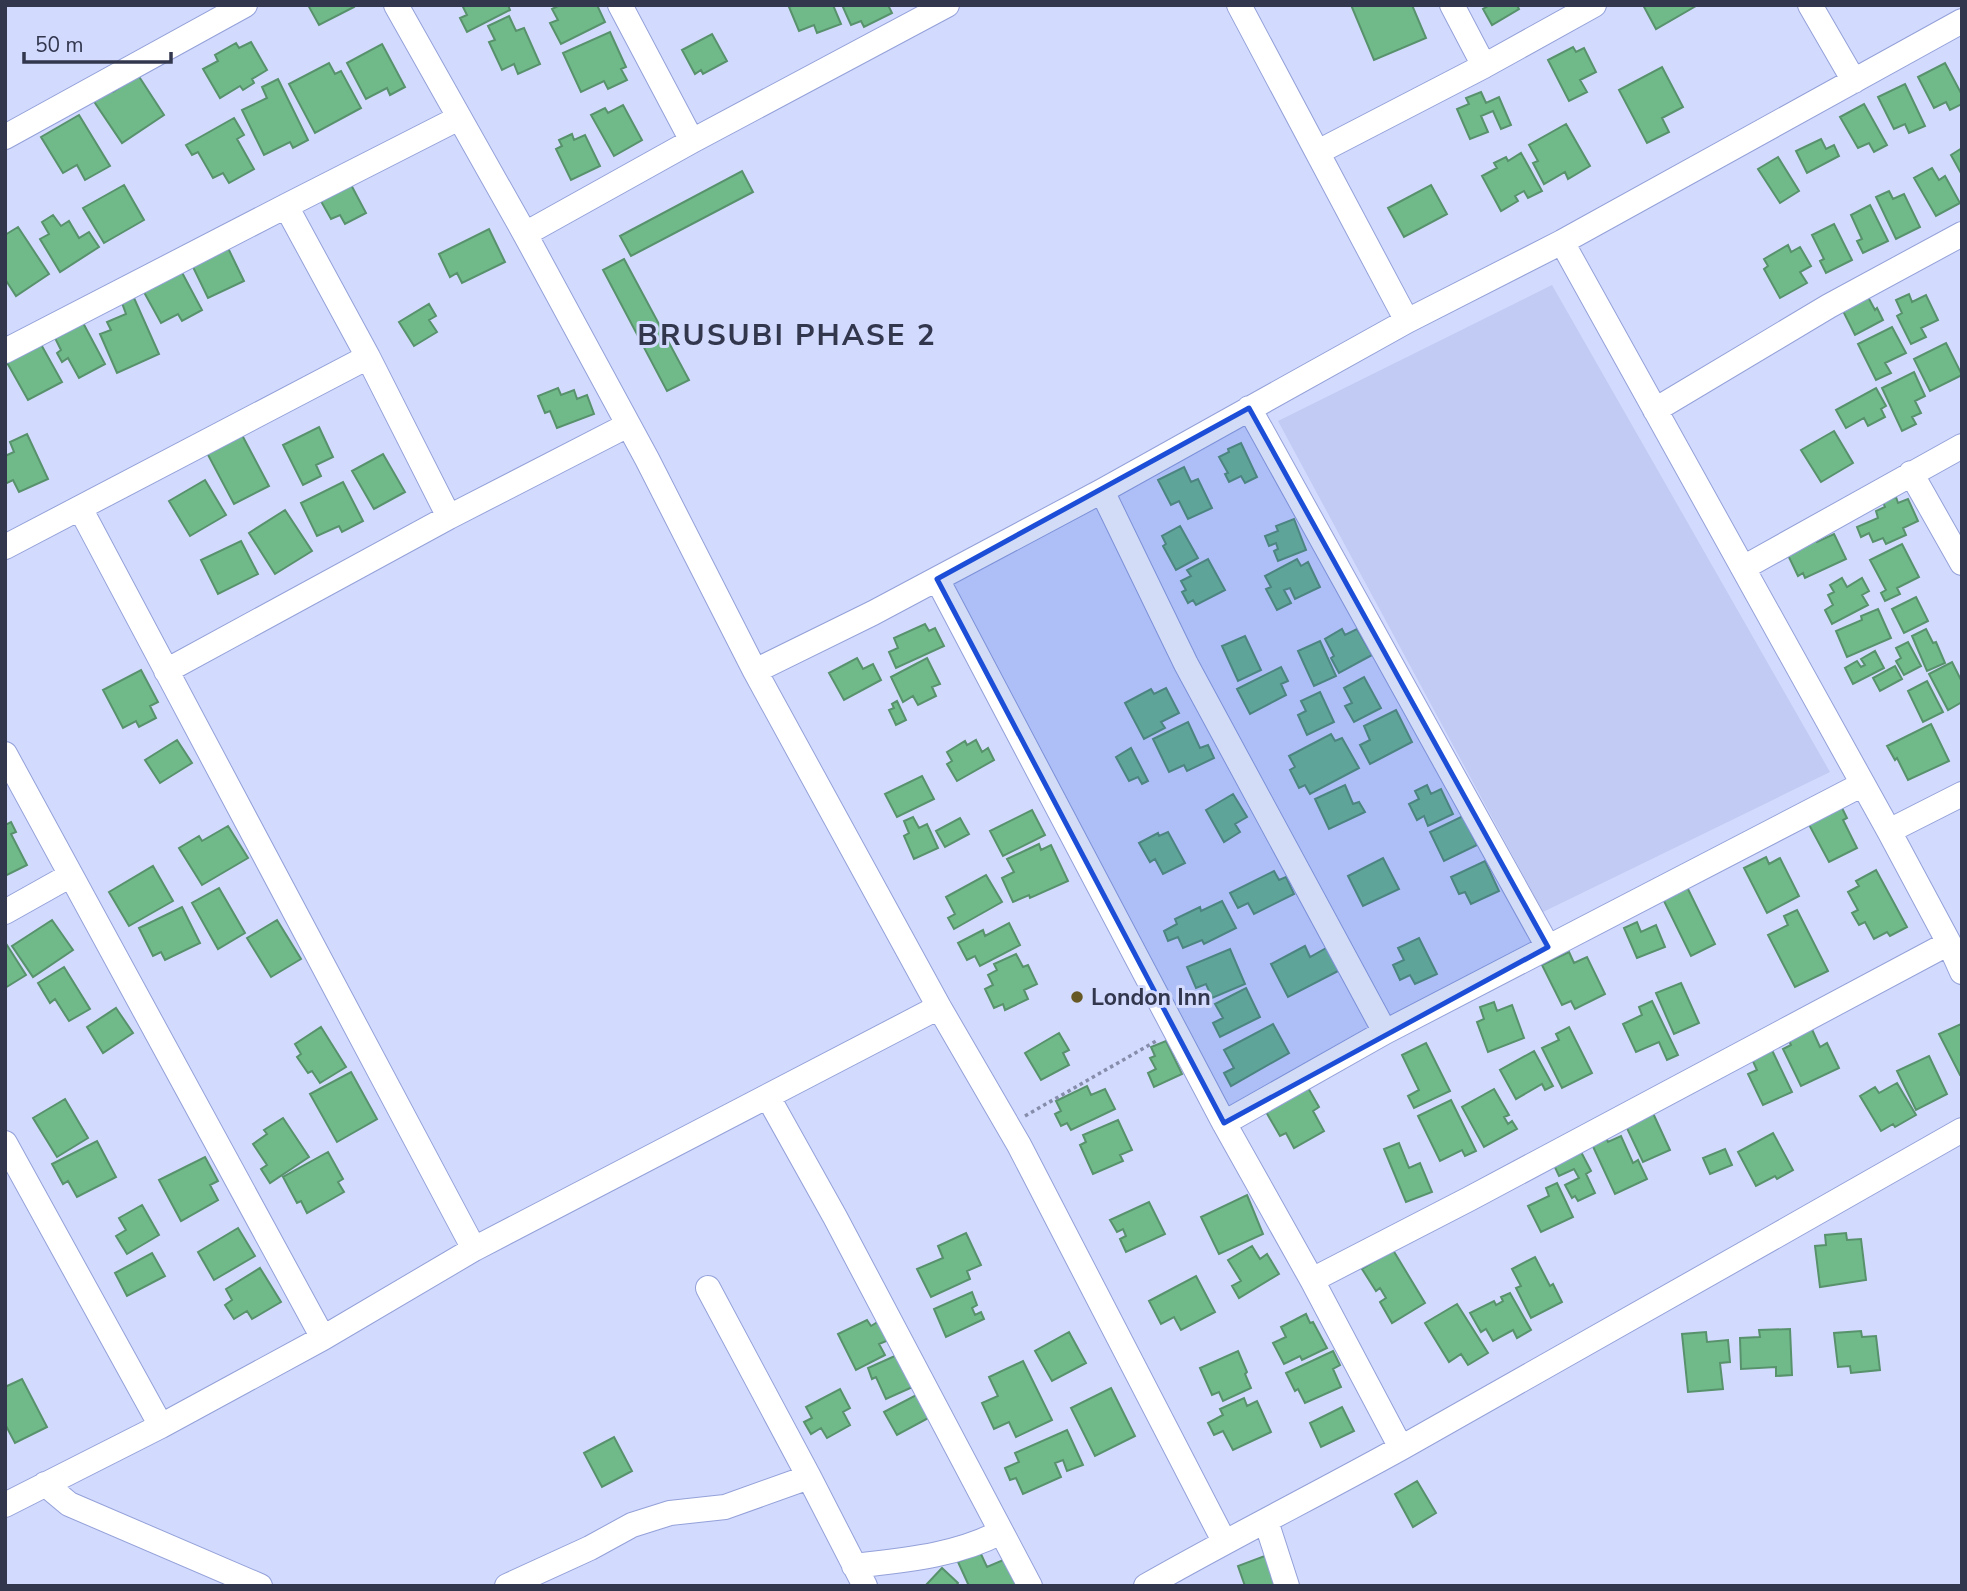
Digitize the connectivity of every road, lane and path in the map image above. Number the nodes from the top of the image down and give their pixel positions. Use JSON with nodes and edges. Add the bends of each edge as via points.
{"nodes":[{"id":1,"x":245,"y":5,"type":"edge"},
{"id":2,"x":396,"y":5,"type":"edge"},
{"id":3,"x":620,"y":5,"type":"edge"},
{"id":4,"x":947,"y":5,"type":"edge"},
{"id":5,"x":1239,"y":5,"type":"edge"},
{"id":6,"x":1452,"y":5,"type":"edge"},
{"id":7,"x":1594,"y":5,"type":"edge"},
{"id":8,"x":1810,"y":5,"type":"edge"},
{"id":9,"x":1962,"y":21,"type":"edge"},
{"id":10,"x":1484,"y":66,"type":"junction"},
{"id":11,"x":1854,"y":81,"type":"junction"},
{"id":12,"x":459,"y":118,"type":"junction"},
{"id":13,"x":5,"y":137,"type":"edge"},
{"id":14,"x":692,"y":141,"type":"junction"},
{"id":15,"x":1318,"y":152,"type":"junction"},
{"id":16,"x":286,"y":205,"type":"junction"},
{"id":17,"x":525,"y":234,"type":"junction"},
{"id":18,"x":1962,"y":234,"type":"edge"},
{"id":19,"x":1562,"y":242,"type":"junction"},
{"id":20,"x":1407,"y":321,"type":"junction"},
{"id":21,"x":5,"y":351,"type":"edge"},
{"id":22,"x":368,"y":357,"type":"junction"},
{"id":23,"x":1249,"y":408,"type":"junction"},
{"id":24,"x":1655,"y":410,"type":"junction"},
{"id":25,"x":628,"y":425,"type":"junction"},
{"id":26,"x":1962,"y":446,"type":"edge"},
{"id":27,"x":1911,"y":473,"type":"junction"},
{"id":28,"x":1101,"y":491,"type":"junction"},
{"id":29,"x":80,"y":508,"type":"junction"},
{"id":30,"x":449,"y":517,"type":"junction"},
{"id":31,"x":5,"y":547,"type":"edge"},
{"id":32,"x":1962,"y":563,"type":"edge"},
{"id":33,"x":1743,"y":568,"type":"junction"},
{"id":34,"x":937,"y":579,"type":"junction"},
{"id":35,"x":166,"y":671,"type":"junction"},
{"id":36,"x":755,"y":671,"type":"junction"},
{"id":37,"x":5,"y":754,"type":"edge"},
{"id":38,"x":1863,"y":784,"type":"junction"},
{"id":39,"x":1962,"y":794,"type":"edge"},
{"id":40,"x":1889,"y":831,"type":"junction"},
{"id":41,"x":71,"y":875,"type":"junction"},
{"id":42,"x":5,"y":912,"type":"edge"},
{"id":43,"x":1948,"y":943,"type":"junction"},
{"id":44,"x":1548,"y":947,"type":"junction"},
{"id":45,"x":1962,"y":972,"type":"edge"},
{"id":46,"x":939,"y":1007,"type":"junction"},
{"id":47,"x":1175,"y":1030,"type":"junction"},
{"id":48,"x":1385,"y":1032,"type":"junction"},
{"id":49,"x":768,"y":1097,"type":"junction"},
{"id":50,"x":1224,"y":1122,"type":"junction"},
{"id":51,"x":1008,"y":1126,"type":"junction"},
{"id":52,"x":1962,"y":1130,"type":"edge"},
{"id":53,"x":5,"y":1143,"type":"edge"},
{"id":54,"x":474,"y":1249,"type":"junction"},
{"id":55,"x":1312,"y":1279,"type":"junction"},
{"id":56,"x":708,"y":1288,"type":"dead end"},
{"id":57,"x":323,"y":1338,"type":"junction"},
{"id":58,"x":161,"y":1426,"type":"junction"},
{"id":59,"x":1401,"y":1448,"type":"junction"},
{"id":60,"x":809,"y":1477,"type":"junction"},
{"id":61,"x":44,"y":1484,"type":"junction"},
{"id":62,"x":5,"y":1505,"type":"edge"},
{"id":63,"x":1266,"y":1521,"type":"junction"},
{"id":64,"x":1001,"y":1532,"type":"junction"},
{"id":65,"x":1224,"y":1541,"type":"junction"},
{"id":66,"x":859,"y":1576,"type":"edge"},
{"id":67,"x":260,"y":1586,"type":"edge"},
{"id":68,"x":507,"y":1586,"type":"edge"},
{"id":69,"x":1030,"y":1586,"type":"edge"},
{"id":70,"x":1146,"y":1586,"type":"edge"},
{"id":71,"x":1287,"y":1586,"type":"edge"}],
"edges":[{"from":1,"to":13,"type":"street"},
{"from":2,"to":12,"type":"street"},
{"from":3,"to":14,"type":"street"},
{"from":4,"to":14,"type":"street"},
{"from":5,"to":15,"type":"street"},
{"from":6,"to":10,"type":"street"},
{"from":7,"to":10,"type":"street"},
{"from":8,"to":11,"type":"street"},
{"from":9,"to":11,"type":"street"},
{"from":10,"to":15,"type":"street"},
{"from":11,"to":19,"type":"street"},
{"from":12,"to":16,"type":"street"},
{"from":12,"to":17,"type":"street"},
{"from":14,"to":17,"type":"street"},
{"from":15,"to":20,"type":"street"},
{"from":16,"to":21,"type":"street"},
{"from":16,"to":22,"type":"street"},
{"from":17,"to":25,"type":"street"},
{"from":18,"to":24,"type":"street","via":[[1829,306]]},
{"from":19,"to":20,"type":"street"},
{"from":19,"to":24,"type":"street"},
{"from":20,"to":23,"type":"street"},
{"from":22,"to":29,"type":"street"},
{"from":22,"to":30,"type":"street"},
{"from":23,"to":28,"type":"street"},
{"from":23,"to":44,"type":"street"},
{"from":24,"to":33,"type":"street"},
{"from":25,"to":30,"type":"street"},
{"from":25,"to":36,"type":"street"},
{"from":26,"to":27,"type":"street"},
{"from":27,"to":32,"type":"street"},
{"from":27,"to":33,"type":"street"},
{"from":28,"to":34,"type":"street"},
{"from":28,"to":48,"type":"street","via":[[1186,664]]},
{"from":29,"to":31,"type":"street"},
{"from":29,"to":35,"type":"street"},
{"from":30,"to":35,"type":"street"},
{"from":33,"to":38,"type":"street"},
{"from":34,"to":36,"type":"street"},
{"from":34,"to":47,"type":"street"},
{"from":35,"to":54,"type":"street"},
{"from":36,"to":46,"type":"street"},
{"from":37,"to":41,"type":"street"},
{"from":38,"to":40,"type":"street"},
{"from":38,"to":44,"type":"street"},
{"from":39,"to":40,"type":"street"},
{"from":40,"to":43,"type":"street"},
{"from":41,"to":42,"type":"street"},
{"from":41,"to":57,"type":"street"},
{"from":43,"to":45,"type":"street"},
{"from":43,"to":55,"type":"street"},
{"from":44,"to":48,"type":"street"},
{"from":46,"to":49,"type":"street"},
{"from":46,"to":51,"type":"street"},
{"from":47,"to":50,"type":"street"},
{"from":47,"to":51,"type":"path"},
{"from":48,"to":50,"type":"street"},
{"from":49,"to":54,"type":"street"},
{"from":49,"to":64,"type":"street"},
{"from":50,"to":55,"type":"street"},
{"from":51,"to":65,"type":"street"},
{"from":52,"to":59,"type":"street"},
{"from":53,"to":58,"type":"street"},
{"from":54,"to":57,"type":"street"},
{"from":55,"to":59,"type":"street"},
{"from":56,"to":60,"type":"street"},
{"from":57,"to":58,"type":"street"},
{"from":58,"to":61,"type":"street"},
{"from":59,"to":63,"type":"street"},
{"from":60,"to":66,"type":"street"},
{"from":60,"to":68,"type":"street","via":[[725,1507],[670,1513],[632,1525]]},
{"from":61,"to":62,"type":"street"},
{"from":61,"to":67,"type":"street","via":[[69,1504]]},
{"from":63,"to":65,"type":"street"},
{"from":63,"to":71,"type":"street"},
{"from":64,"to":66,"type":"street","via":[[979,1543]]},
{"from":64,"to":69,"type":"street"},
{"from":65,"to":70,"type":"street"}]}
